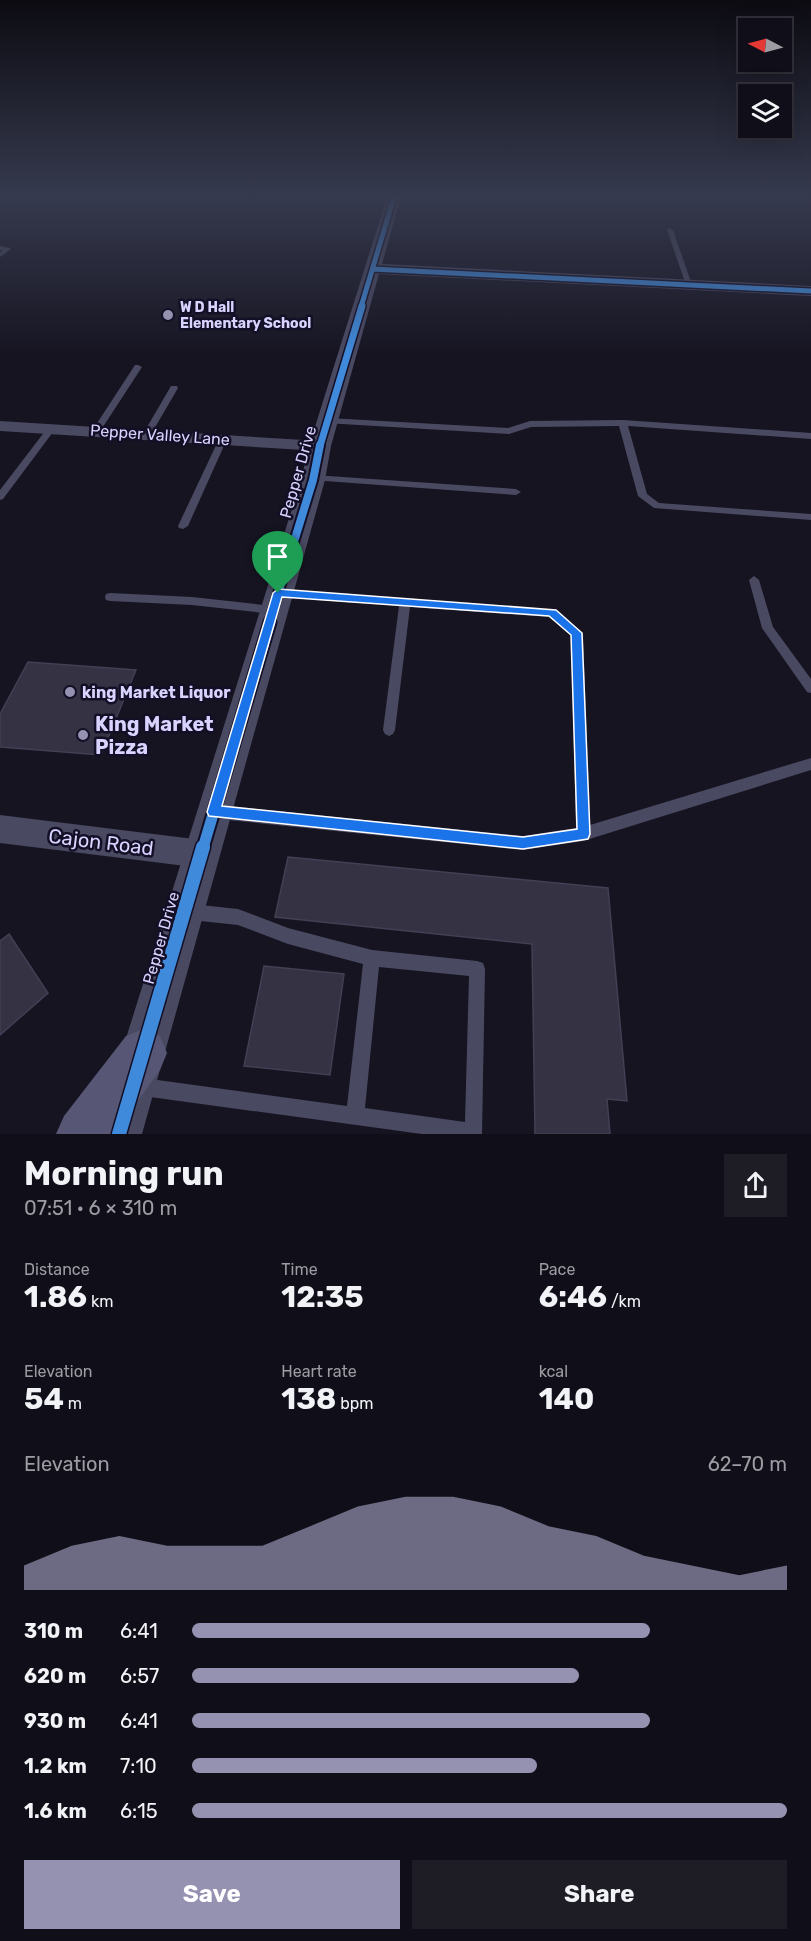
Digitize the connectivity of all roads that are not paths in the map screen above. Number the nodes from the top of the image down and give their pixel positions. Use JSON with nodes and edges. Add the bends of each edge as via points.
{"nodes":[{"id":1,"x":379,"y":250,"type":"edge"},
{"id":2,"x":677,"y":250,"type":"edge"},
{"id":3,"x":374,"y":269,"type":"junction"},
{"id":4,"x":689,"y":285,"type":"junction"},
{"id":5,"x":811,"y":291,"type":"edge"},
{"id":6,"x":138,"y":367,"type":"dead end"},
{"id":7,"x":174,"y":388,"type":"dead end"},
{"id":8,"x":623,"y":423,"type":"junction"},
{"id":9,"x":0,"y":426,"type":"edge"},
{"id":10,"x":52,"y":428,"type":"junction"},
{"id":11,"x":96,"y":431,"type":"junction"},
{"id":12,"x":324,"y":433,"type":"junction"},
{"id":13,"x":147,"y":434,"type":"junction"},
{"id":14,"x":811,"y":436,"type":"edge"},
{"id":15,"x":223,"y":439,"type":"junction"},
{"id":16,"x":314,"y":478,"type":"junction"},
{"id":17,"x":516,"y":492,"type":"dead end"},
{"id":18,"x":0,"y":497,"type":"edge"},
{"id":19,"x":811,"y":517,"type":"edge"},
{"id":20,"x":183,"y":526,"type":"dead end"},
{"id":21,"x":754,"y":580,"type":"dead end"},
{"id":22,"x":110,"y":597,"type":"dead end"},
{"id":23,"x":275,"y":602,"type":"junction"},
{"id":24,"x":405,"y":602,"type":"junction"},
{"id":25,"x":811,"y":688,"type":"edge"},
{"id":26,"x":389,"y":730,"type":"dead end"},
{"id":27,"x":811,"y":764,"type":"edge"},
{"id":28,"x":214,"y":812,"type":"junction"},
{"id":29,"x":0,"y":829,"type":"edge"},
{"id":30,"x":584,"y":834,"type":"junction"},
{"id":31,"x":202,"y":855,"type":"junction"},
{"id":32,"x":185,"y":911,"type":"junction"},
{"id":33,"x":372,"y":958,"type":"junction"},
{"id":34,"x":138,"y":1070,"type":"junction"},
{"id":35,"x":355,"y":1114,"type":"junction"},
{"id":36,"x":82,"y":1134,"type":"edge"},
{"id":37,"x":119,"y":1134,"type":"edge"}],
"edges":[{"from":1,"to":3,"type":"street","name":"Pepper Drive"},
{"from":2,"to":4,"type":"lane"},
{"from":3,"to":4,"type":"street"},
{"from":3,"to":12,"type":"street","name":"Pepper Drive"},
{"from":4,"to":5,"type":"street"},
{"from":6,"to":11,"type":"lane"},
{"from":7,"to":13,"type":"lane"},
{"from":8,"to":12,"type":"lane","via":[[530,424],[508,430]]},
{"from":8,"to":14,"type":"lane"},
{"from":8,"to":19,"type":"lane","via":[[643,496],[657,506]]},
{"from":9,"to":10,"type":"street","name":"Pepper Valley Lane"},
{"from":10,"to":11,"type":"street","name":"Pepper Valley Lane"},
{"from":10,"to":18,"type":"lane"},
{"from":11,"to":13,"type":"street","name":"Pepper Valley Lane"},
{"from":12,"to":15,"type":"street","name":"Pepper Valley Lane"},
{"from":12,"to":16,"type":"street","name":"Pepper Drive"},
{"from":13,"to":15,"type":"street","name":"Pepper Valley Lane"},
{"from":15,"to":20,"type":"lane"},
{"from":16,"to":17,"type":"lane"},
{"from":16,"to":23,"type":"street","name":"Pepper Drive"},
{"from":21,"to":25,"type":"lane","via":[[768,628]]},
{"from":22,"to":23,"type":"lane"},
{"from":23,"to":24,"type":"lane"},
{"from":23,"to":28,"type":"street","name":"Pepper Drive"},
{"from":24,"to":26,"type":"lane"},
{"from":24,"to":30,"type":"lane","via":[[552,613],[577,633]]},
{"from":27,"to":30,"type":"lane"},
{"from":28,"to":30,"type":"lane","via":[[523,843]]},
{"from":28,"to":31,"type":"street","name":"Pepper Drive"},
{"from":29,"to":31,"type":"street","name":"Cajon Road"},
{"from":31,"to":32,"type":"street","name":"Pepper Drive"},
{"from":32,"to":33,"type":"lane","via":[[238,917],[288,936]]},
{"from":32,"to":34,"type":"street","name":"Pepper Drive"},
{"from":33,"to":35,"type":"lane"},
{"from":33,"to":35,"type":"lane","via":[[477,969],[474,1132]]},
{"from":34,"to":35,"type":"lane"},
{"from":34,"to":36,"type":"main road"},
{"from":34,"to":37,"type":"street","name":"Pepper Drive"}]}
